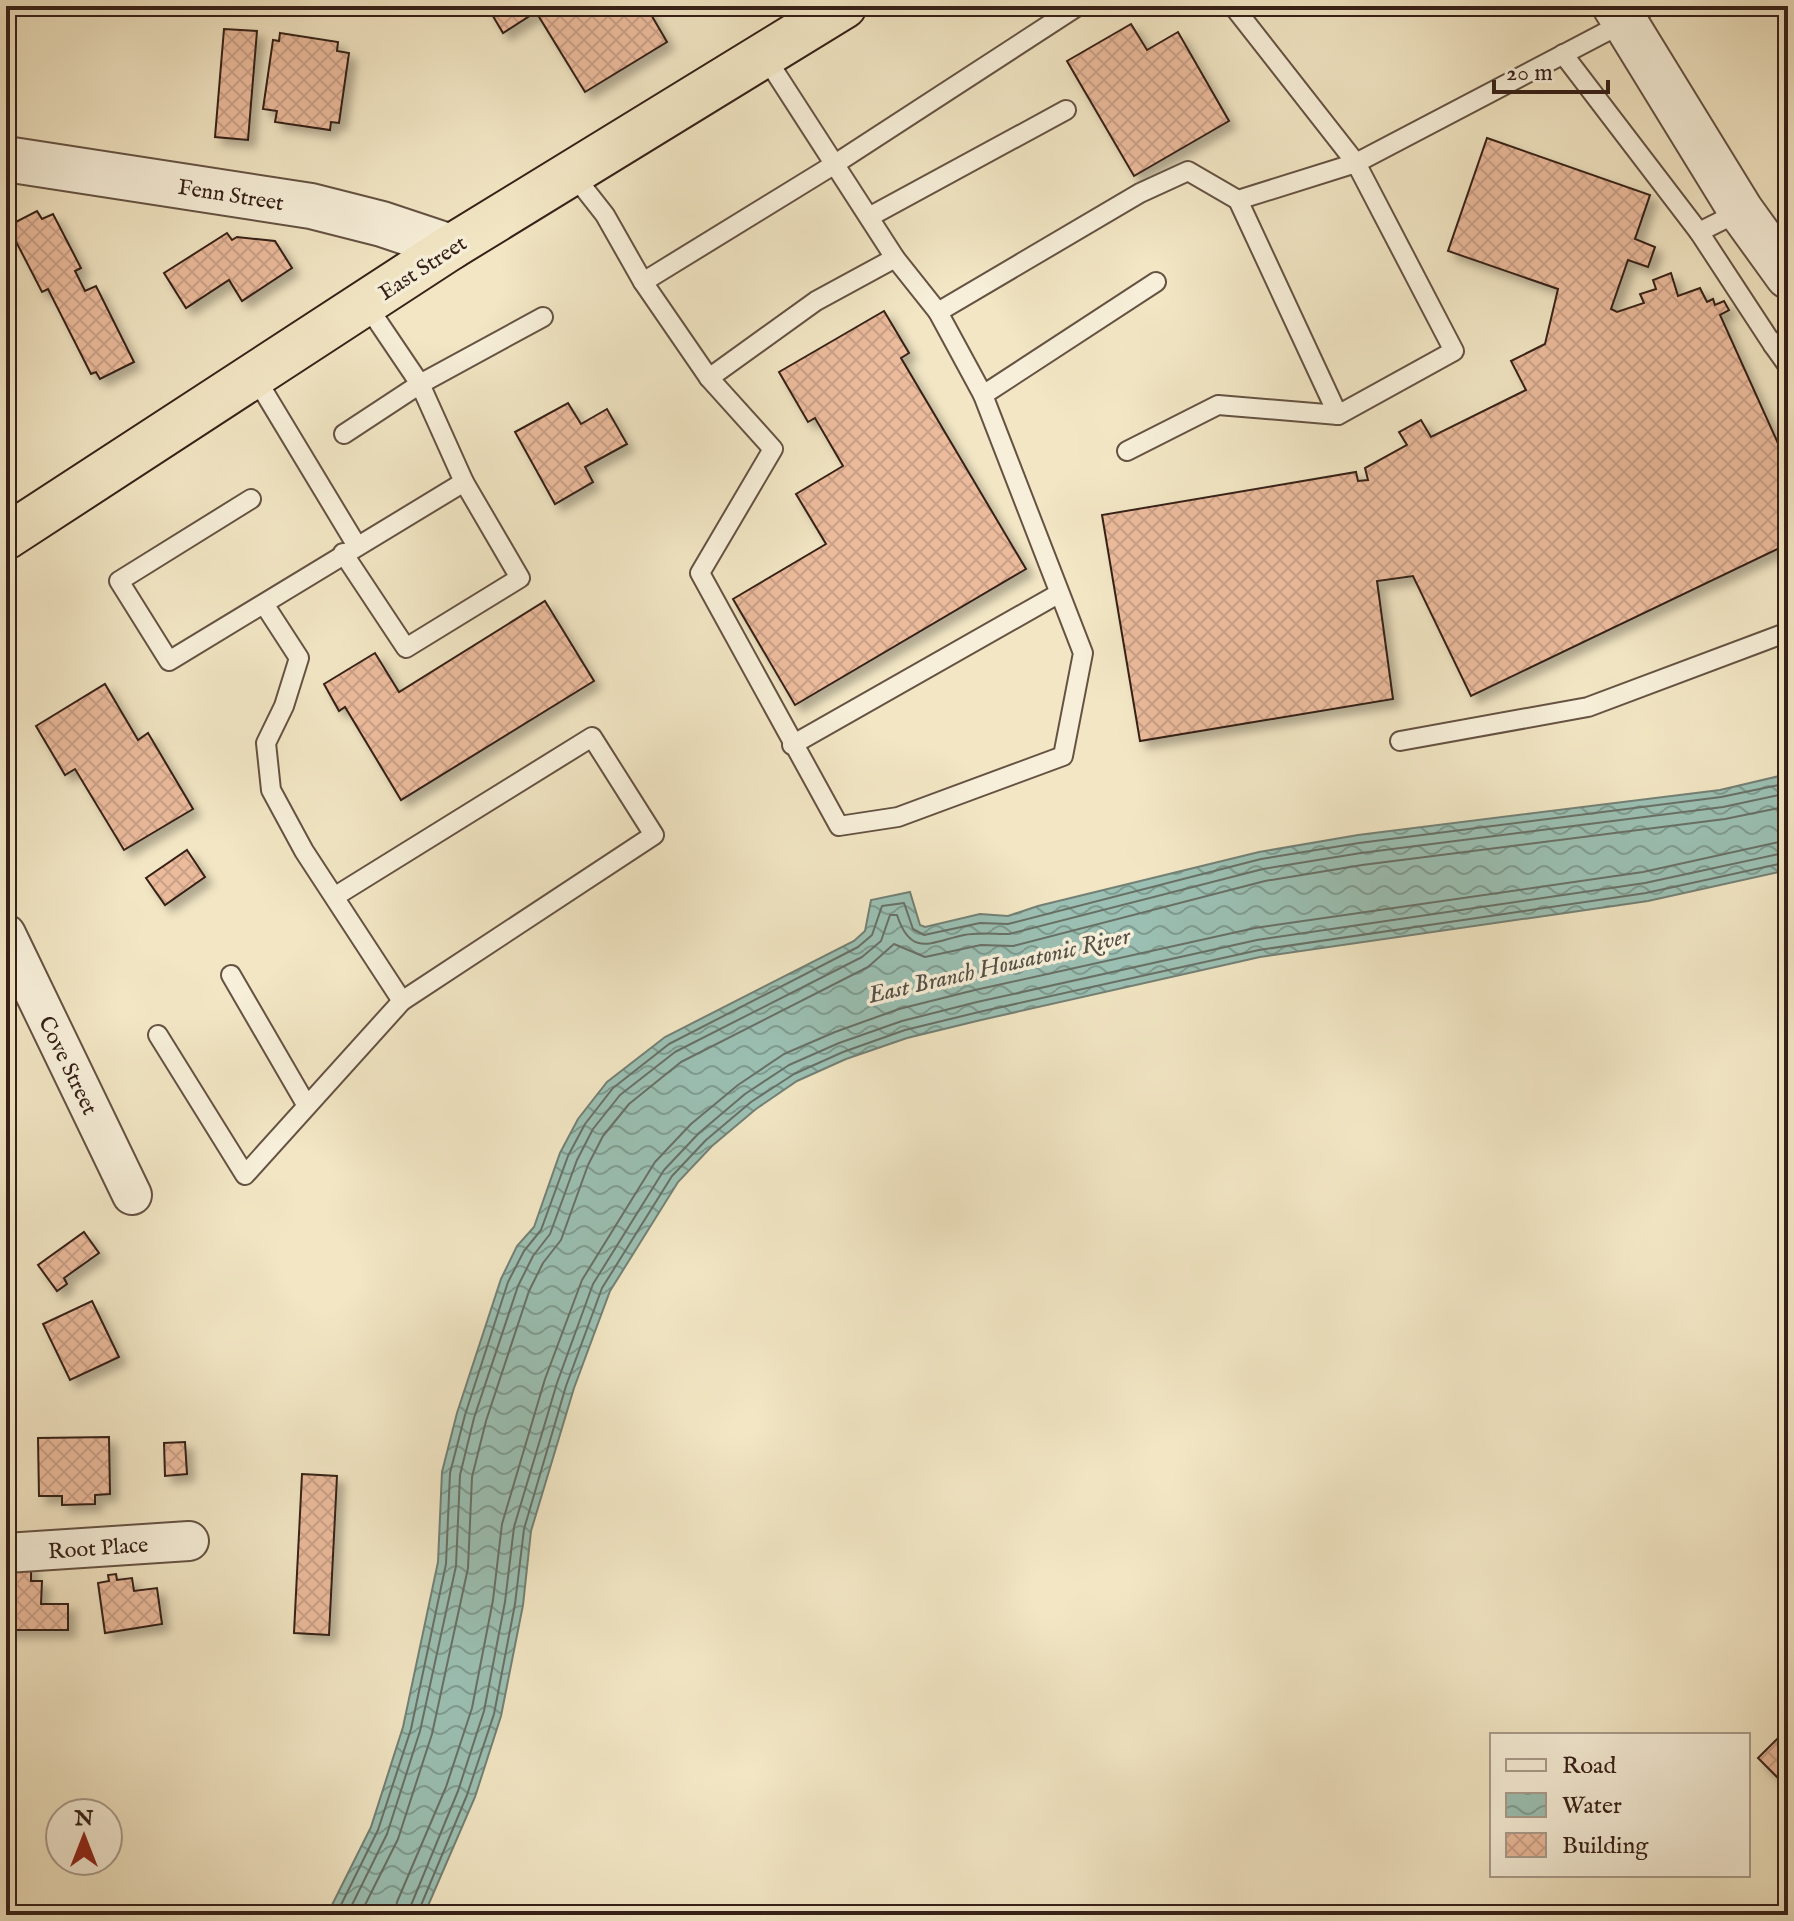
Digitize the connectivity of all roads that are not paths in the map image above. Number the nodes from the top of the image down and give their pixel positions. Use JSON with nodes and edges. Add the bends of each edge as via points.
{"nodes":[{"id":1,"x":844,"y":6,"type":"edge"},
{"id":2,"x":1078,"y":6,"type":"edge"},
{"id":3,"x":1233,"y":6,"type":"edge"},
{"id":4,"x":1629,"y":11,"type":"edge"},
{"id":5,"x":1563,"y":54,"type":"junction"},
{"id":6,"x":764,"y":55,"type":"junction"},
{"id":7,"x":1066,"y":110,"type":"dead end"},
{"id":8,"x":6,"y":159,"type":"edge"},
{"id":9,"x":1356,"y":163,"type":"junction"},
{"id":10,"x":835,"y":164,"type":"junction"},
{"id":11,"x":572,"y":173,"type":"junction"},
{"id":12,"x":1238,"y":200,"type":"junction"},
{"id":13,"x":1741,"y":211,"type":"junction"},
{"id":14,"x":869,"y":217,"type":"junction"},
{"id":15,"x":1699,"y":232,"type":"junction"},
{"id":16,"x":451,"y":247,"type":"junction"},
{"id":17,"x":895,"y":258,"type":"junction"},
{"id":18,"x":1788,"y":276,"type":"edge"},
{"id":19,"x":643,"y":282,"type":"junction"},
{"id":20,"x":1156,"y":282,"type":"dead end"},
{"id":21,"x":366,"y":304,"type":"junction"},
{"id":22,"x":938,"y":312,"type":"junction"},
{"id":23,"x":543,"y":317,"type":"dead end"},
{"id":24,"x":1780,"y":341,"type":"edge"},
{"id":25,"x":1788,"y":366,"type":"edge"},
{"id":26,"x":255,"y":377,"type":"junction"},
{"id":27,"x":709,"y":378,"type":"junction"},
{"id":28,"x":420,"y":384,"type":"junction"},
{"id":29,"x":983,"y":395,"type":"junction"},
{"id":30,"x":1338,"y":415,"type":"junction"},
{"id":31,"x":344,"y":434,"type":"dead end"},
{"id":32,"x":1127,"y":451,"type":"dead end"},
{"id":33,"x":464,"y":482,"type":"junction"},
{"id":34,"x":251,"y":499,"type":"dead end"},
{"id":35,"x":6,"y":537,"type":"edge"},
{"id":36,"x":350,"y":550,"type":"junction"},
{"id":37,"x":1058,"y":594,"type":"junction"},
{"id":38,"x":264,"y":604,"type":"junction"},
{"id":39,"x":1788,"y":632,"type":"edge"},
{"id":40,"x":1400,"y":741,"type":"dead end"},
{"id":41,"x":792,"y":745,"type":"junction"},
{"id":42,"x":334,"y":897,"type":"junction"},
{"id":43,"x":6,"y":934,"type":"edge"},
{"id":44,"x":231,"y":975,"type":"dead end"},
{"id":45,"x":402,"y":1001,"type":"junction"},
{"id":46,"x":158,"y":1035,"type":"dead end"},
{"id":47,"x":307,"y":1106,"type":"junction"},
{"id":48,"x":132,"y":1195,"type":"dead end"},
{"id":49,"x":189,"y":1541,"type":"dead end"},
{"id":50,"x":6,"y":1553,"type":"edge"}],
"edges":[{"from":1,"to":6,"type":"highway","name":"East Street"},
{"from":2,"to":10,"type":"lane"},
{"from":3,"to":9,"type":"lane"},
{"from":4,"to":5,"type":"lane"},
{"from":4,"to":13,"type":"street"},
{"from":5,"to":9,"type":"lane"},
{"from":5,"to":15,"type":"lane"},
{"from":6,"to":10,"type":"lane"},
{"from":6,"to":11,"type":"highway","name":"East Street"},
{"from":7,"to":14,"type":"lane"},
{"from":8,"to":16,"type":"street","name":"Fenn Street","via":[[311,206]]},
{"from":9,"to":12,"type":"lane"},
{"from":9,"to":30,"type":"lane","via":[[1454,351]]},
{"from":10,"to":14,"type":"lane"},
{"from":10,"to":19,"type":"lane"},
{"from":11,"to":16,"type":"highway","name":"East Street"},
{"from":11,"to":19,"type":"lane","via":[[605,215]]},
{"from":12,"to":22,"type":"lane","via":[[1188,171],[1140,193]]},
{"from":12,"to":30,"type":"lane"},
{"from":13,"to":15,"type":"lane"},
{"from":13,"to":18,"type":"street"},
{"from":14,"to":17,"type":"lane"},
{"from":15,"to":24,"type":"lane"},
{"from":16,"to":21,"type":"highway","name":"East Street"},
{"from":17,"to":22,"type":"lane"},
{"from":17,"to":27,"type":"lane","via":[[816,301]]},
{"from":19,"to":27,"type":"lane"},
{"from":20,"to":29,"type":"lane"},
{"from":21,"to":26,"type":"highway","name":"East Street"},
{"from":21,"to":28,"type":"lane"},
{"from":22,"to":29,"type":"lane"},
{"from":23,"to":28,"type":"lane"},
{"from":24,"to":25,"type":"lane"},
{"from":26,"to":35,"type":"highway","name":"East Street"},
{"from":26,"to":36,"type":"lane"},
{"from":27,"to":41,"type":"lane","via":[[773,449],[700,573]]},
{"from":28,"to":31,"type":"lane"},
{"from":28,"to":33,"type":"lane"},
{"from":29,"to":37,"type":"lane"},
{"from":30,"to":32,"type":"lane","via":[[1218,405]]},
{"from":33,"to":36,"type":"lane"},
{"from":33,"to":36,"type":"lane","via":[[520,578],[406,648]]},
{"from":34,"to":38,"type":"lane","via":[[119,581],[169,661]]},
{"from":36,"to":38,"type":"lane"},
{"from":37,"to":41,"type":"lane"},
{"from":37,"to":41,"type":"lane","via":[[1083,653],[1063,756],[898,817],[839,826]]},
{"from":38,"to":42,"type":"lane","via":[[299,658],[266,743],[271,790]]},
{"from":39,"to":40,"type":"lane","via":[[1588,707]]},
{"from":42,"to":45,"type":"lane"},
{"from":42,"to":45,"type":"lane","via":[[592,737],[654,835]]},
{"from":43,"to":48,"type":"street","name":"Cove Street"},
{"from":44,"to":47,"type":"lane"},
{"from":45,"to":47,"type":"lane"},
{"from":46,"to":47,"type":"lane","via":[[245,1175]]},
{"from":49,"to":50,"type":"street","name":"Root Place"}]}
